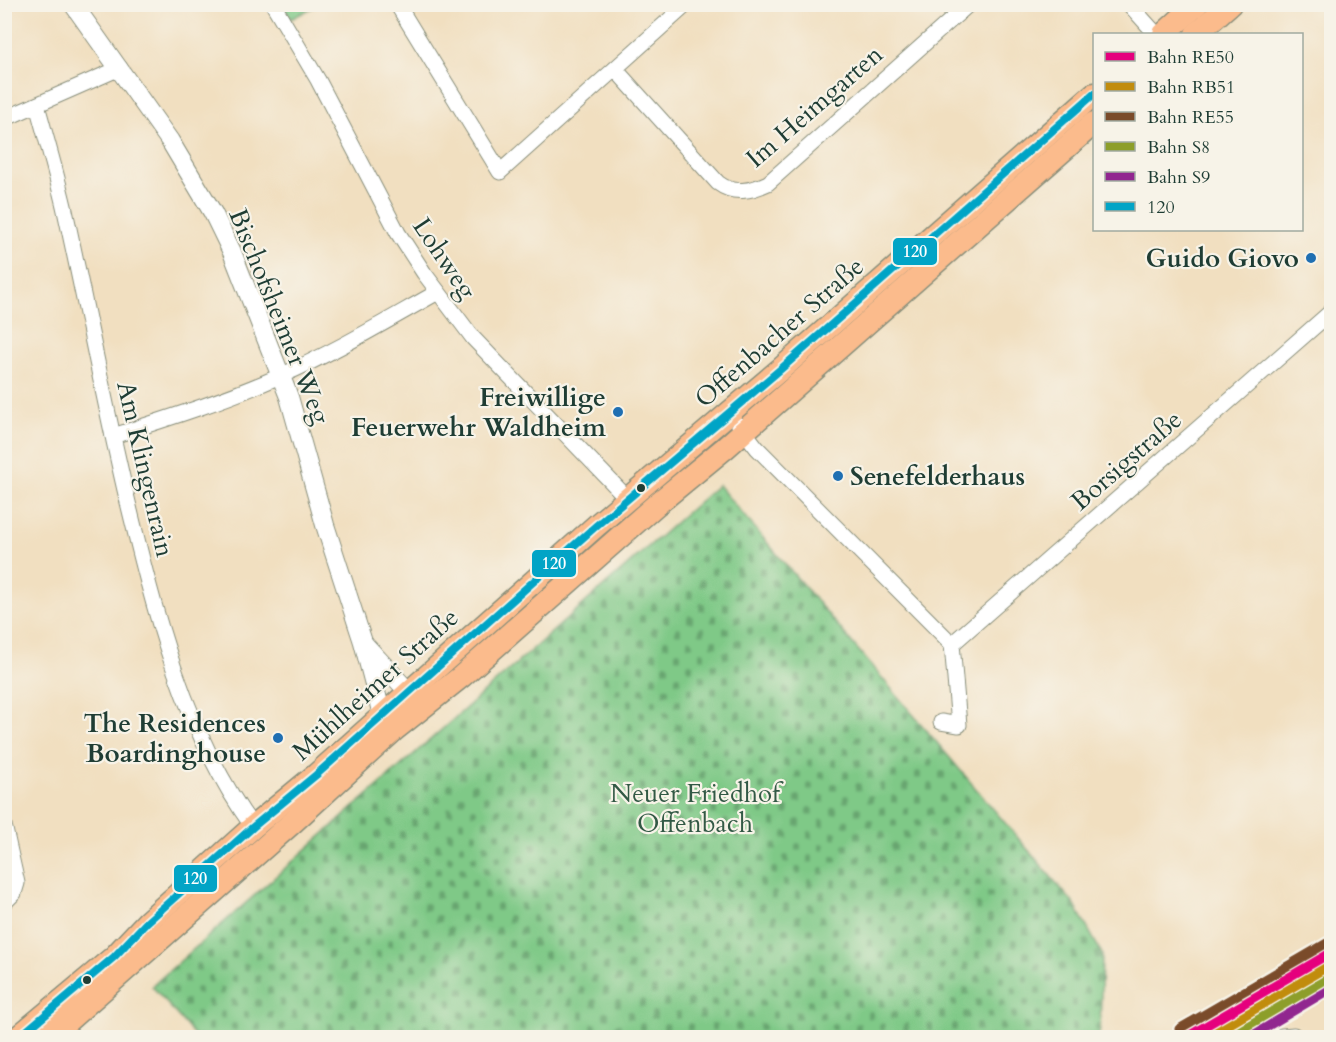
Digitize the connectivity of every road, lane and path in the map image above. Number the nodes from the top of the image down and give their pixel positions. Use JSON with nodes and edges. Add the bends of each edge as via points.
{"nodes":[{"id":1,"x":74,"y":4,"type":"edge"},
{"id":2,"x":273,"y":4,"type":"edge"},
{"id":3,"x":397,"y":4,"type":"edge"},
{"id":4,"x":687,"y":4,"type":"edge"},
{"id":5,"x":969,"y":4,"type":"edge"},
{"id":6,"x":1129,"y":4,"type":"edge"},
{"id":7,"x":1197,"y":4,"type":"edge"},
{"id":8,"x":1230,"y":4,"type":"edge"},
{"id":9,"x":1155,"y":33,"type":"edge"},
{"id":10,"x":1165,"y":33,"type":"edge"},
{"id":11,"x":1197,"y":33,"type":"edge"},
{"id":12,"x":120,"y":68,"type":"junction"},
{"id":13,"x":615,"y":69,"type":"junction"},
{"id":14,"x":1093,"y":96,"type":"edge"},
{"id":15,"x":37,"y":105,"type":"junction"},
{"id":16,"x":4,"y":119,"type":"edge"},
{"id":17,"x":1093,"y":125,"type":"edge"},
{"id":18,"x":438,"y":292,"type":"junction"},
{"id":19,"x":1332,"y":311,"type":"edge"},
{"id":20,"x":282,"y":375,"type":"junction"},
{"id":21,"x":729,"y":414,"type":"junction"},
{"id":22,"x":744,"y":432,"type":"junction"},
{"id":23,"x":113,"y":436,"type":"junction"},
{"id":24,"x":691,"y":446,"type":"joint"},
{"id":25,"x":709,"y":461,"type":"joint"},
{"id":26,"x":629,"y":500,"type":"junction"},
{"id":27,"x":363,"y":642,"type":"junction"},
{"id":28,"x":952,"y":644,"type":"junction"},
{"id":29,"x":416,"y":700,"type":"junction"},
{"id":30,"x":941,"y":722,"type":"dead end"},
{"id":31,"x":388,"y":723,"type":"junction"},
{"id":32,"x":4,"y":825,"type":"edge"},
{"id":33,"x":253,"y":828,"type":"junction"},
{"id":34,"x":4,"y":903,"type":"edge"},
{"id":35,"x":33,"y":1035,"type":"edge"},
{"id":36,"x":1294,"y":1035,"type":"dead end"},
{"id":37,"x":1262,"y":1038,"type":"edge"}],
"edges":[{"from":1,"to":12,"type":"street","name":"Bischofsheimer Weg"},
{"from":2,"to":18,"type":"street","name":"Lohweg","via":[[318,80],[398,233]]},
{"from":3,"to":13,"type":"street","via":[[500,172]]},
{"from":4,"to":13,"type":"street"},
{"from":5,"to":13,"type":"street","name":"Im Heimgarten","via":[[768,183],[747,191],[718,183]]},
{"from":6,"to":9,"type":"street"},
{"from":7,"to":10,"type":"main road"},
{"from":8,"to":11,"type":"main road"},
{"from":12,"to":15,"type":"street"},
{"from":12,"to":20,"type":"street","name":"Bischofsheimer Weg","via":[[223,231]]},
{"from":14,"to":21,"type":"main road","name":"Offenbacher Straße"},
{"from":15,"to":16,"type":"street"},
{"from":15,"to":23,"type":"street","name":"Am Klingenrain","via":[[63,203]]},
{"from":17,"to":22,"type":"main road","name":"Offenbacher Straße"},
{"from":18,"to":20,"type":"street"},
{"from":18,"to":26,"type":"street","name":"Lohweg","via":[[473,338]]},
{"from":19,"to":28,"type":"street","name":"Borsigstraße"},
{"from":20,"to":23,"type":"street","via":[[219,401]]},
{"from":20,"to":27,"type":"street","name":"Bischofsheimer Weg"},
{"from":21,"to":22,"type":"street"},
{"from":21,"to":24,"type":"main road","name":"Offenbacher Straße"},
{"from":22,"to":25,"type":"main road","name":"Offenbacher Straße"},
{"from":22,"to":28,"type":"street"},
{"from":23,"to":33,"type":"street","name":"Am Klingenrain","via":[[148,581],[187,702],[207,750]]},
{"from":24,"to":26,"type":"main road","name":"Mühlheimer Straße"},
{"from":25,"to":29,"type":"main road","name":"Mühlheimer Straße","via":[[462,676],[446,688]]},
{"from":26,"to":29,"type":"main road","name":"Mühlheimer Straße","via":[[597,525]]},
{"from":27,"to":29,"type":"street","name":"Bischofsheimer Weg"},
{"from":27,"to":31,"type":"street","name":"Bischofsheimer Weg"},
{"from":28,"to":30,"type":"street","via":[[959,725]]},
{"from":29,"to":31,"type":"main road","name":"Mühlheimer Straße"},
{"from":31,"to":33,"type":"main road","name":"Mühlheimer Straße"},
{"from":31,"to":35,"type":"main road","name":"Mühlheimer Straße","via":[[293,822]]},
{"from":32,"to":34,"type":"street","via":[[17,883]]},
{"from":33,"to":35,"type":"main road","name":"Mühlheimer Straße","via":[[147,922]]},
{"from":36,"to":37,"type":"street"}]}
